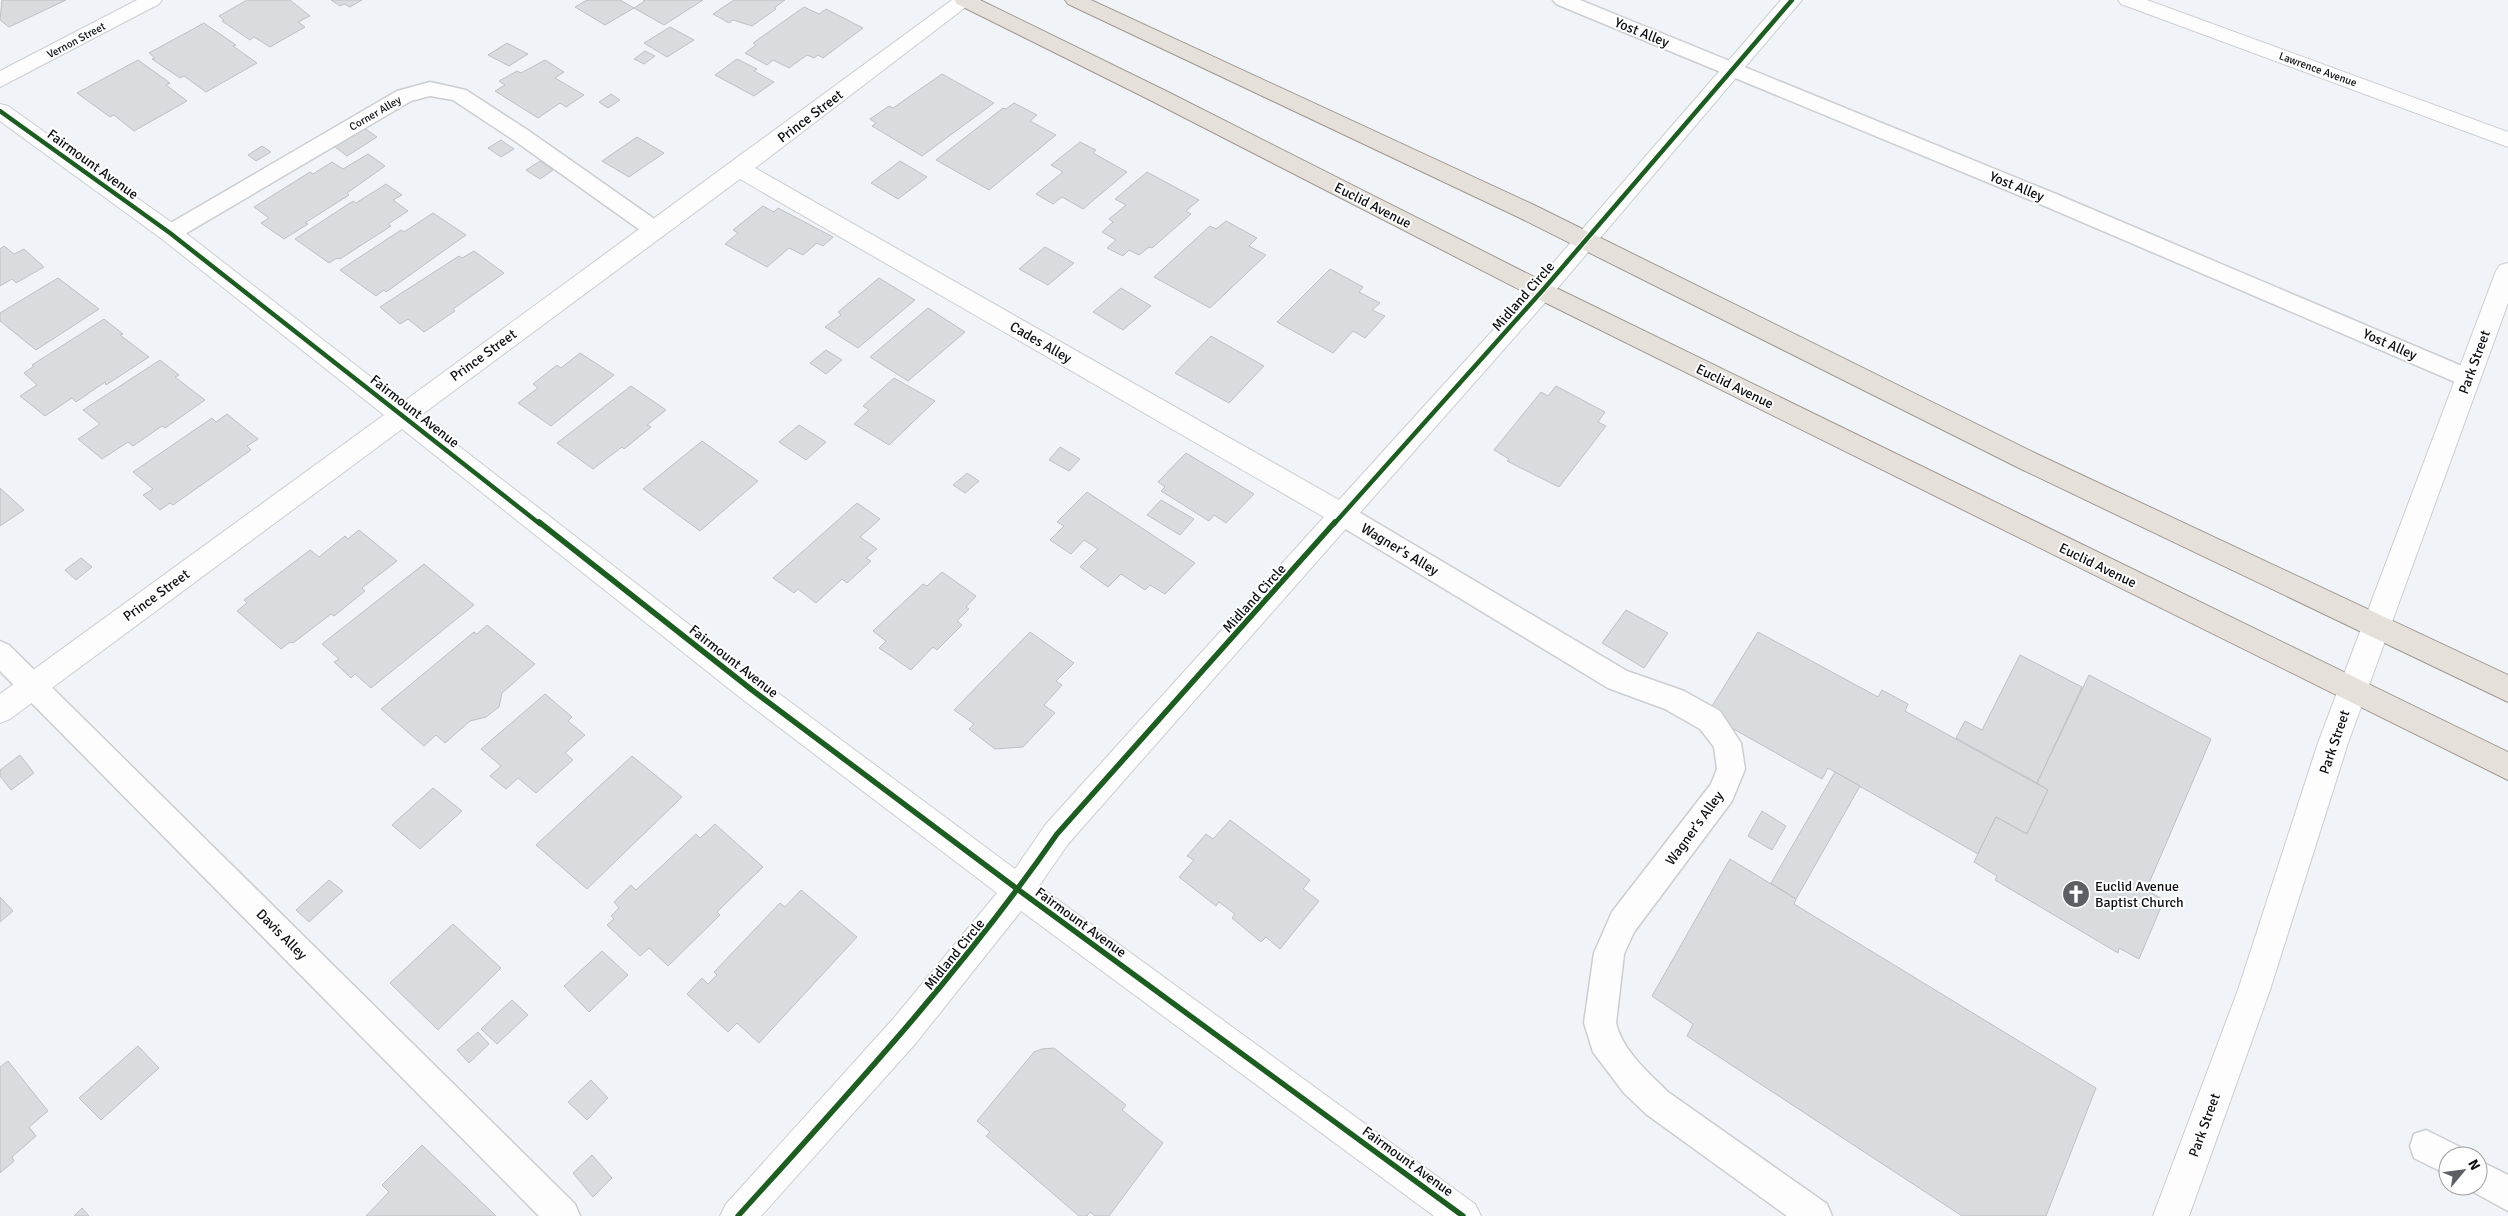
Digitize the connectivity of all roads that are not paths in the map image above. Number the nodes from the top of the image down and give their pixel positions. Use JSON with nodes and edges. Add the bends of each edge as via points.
{"nodes":[{"id":1,"x":152,"y":0,"type":"edge"},
{"id":2,"x":965,"y":0,"type":"edge"},
{"id":3,"x":1075,"y":0,"type":"edge"},
{"id":4,"x":1562,"y":0,"type":"edge"},
{"id":5,"x":1792,"y":0,"type":"edge"},
{"id":6,"x":2128,"y":0,"type":"edge"},
{"id":7,"x":1731,"y":69,"type":"junction"},
{"id":8,"x":0,"y":80,"type":"edge"},
{"id":9,"x":0,"y":111,"type":"edge"},
{"id":10,"x":2508,"y":140,"type":"edge"},
{"id":11,"x":739,"y":169,"type":"junction"},
{"id":12,"x":655,"y":230,"type":"junction"},
{"id":13,"x":170,"y":233,"type":"junction"},
{"id":14,"x":1585,"y":241,"type":"junction"},
{"id":15,"x":2508,"y":271,"type":"edge"},
{"id":16,"x":1542,"y":291,"type":"junction"},
{"id":17,"x":2468,"y":378,"type":"junction"},
{"id":18,"x":400,"y":414,"type":"junction"},
{"id":19,"x":1343,"y":515,"type":"junction"},
{"id":20,"x":2376,"y":627,"type":"junction"},
{"id":21,"x":0,"y":653,"type":"edge"},
{"id":22,"x":34,"y":686,"type":"junction"},
{"id":23,"x":2508,"y":689,"type":"edge"},
{"id":24,"x":2353,"y":690,"type":"junction"},
{"id":25,"x":0,"y":710,"type":"edge"},
{"id":26,"x":2508,"y":767,"type":"edge"},
{"id":27,"x":1020,"y":891,"type":"junction"},
{"id":28,"x":2488,"y":1182,"type":"edge"},
{"id":29,"x":2508,"y":1194,"type":"edge"},
{"id":30,"x":562,"y":1216,"type":"edge"},
{"id":31,"x":738,"y":1216,"type":"edge"},
{"id":32,"x":1463,"y":1216,"type":"edge"},
{"id":33,"x":1815,"y":1216,"type":"edge"},
{"id":34,"x":2171,"y":1216,"type":"edge"}],
"edges":[{"from":1,"to":8,"type":"street","name":"Vernon Street"},
{"from":2,"to":11,"type":"street","name":"Prince Street"},
{"from":2,"to":16,"type":"main road","name":"Euclid Avenue"},
{"from":3,"to":14,"type":"main road"},
{"from":4,"to":7,"type":"lane","name":"Yost Alley"},
{"from":5,"to":7,"type":"street","name":"Midland Circle"},
{"from":6,"to":10,"type":"street","name":"Lawrence Avenue"},
{"from":7,"to":14,"type":"street","name":"Midland Circle"},
{"from":7,"to":17,"type":"lane","name":"Yost Alley"},
{"from":9,"to":13,"type":"street","name":"Fairmount Avenue"},
{"from":11,"to":12,"type":"street","name":"Prince Street"},
{"from":11,"to":19,"type":"street","name":"Cades Alley"},
{"from":12,"to":13,"type":"lane","name":"Corner Alley","via":[[460,95],[430,89],[404,96]]},
{"from":12,"to":18,"type":"street","name":"Prince Street"},
{"from":13,"to":18,"type":"street","name":"Fairmount Avenue"},
{"from":14,"to":16,"type":"street","name":"Midland Circle"},
{"from":14,"to":20,"type":"main road","via":[[2030,462]]},
{"from":15,"to":17,"type":"street","name":"Park Street"},
{"from":16,"to":19,"type":"street","name":"Midland Circle"},
{"from":16,"to":24,"type":"main road","name":"Euclid Avenue"},
{"from":17,"to":20,"type":"street","name":"Park Street"},
{"from":18,"to":22,"type":"street","name":"Prince Street"},
{"from":18,"to":27,"type":"street","name":"Fairmount Avenue","via":[[752,690]]},
{"from":19,"to":27,"type":"street","name":"Midland Circle","via":[[1057,834]]},
{"from":19,"to":33,"type":"lane","name":"Wagner's Alley","via":[[1618,680],[1674,700],[1710,720],[1727,743],[1731,769],[1722,792],[1623,922],[1609,953],[1600,1023],[1604,1041],[1634,1082],[1657,1103]]},
{"from":20,"to":23,"type":"main road"},
{"from":20,"to":24,"type":"street","name":"Park Street"},
{"from":21,"to":22,"type":"lane","name":"Davis Alley"},
{"from":22,"to":25,"type":"street","name":"Prince Street"},
{"from":22,"to":30,"type":"lane","name":"Davis Alley"},
{"from":24,"to":26,"type":"main road","name":"Euclid Avenue"},
{"from":24,"to":34,"type":"street","name":"Park Street","via":[[2254,990]]},
{"from":27,"to":31,"type":"street","name":"Midland Circle","via":[[945,985]]},
{"from":27,"to":32,"type":"street","name":"Fairmount Avenue"},
{"from":28,"to":29,"type":"lane"}]}
